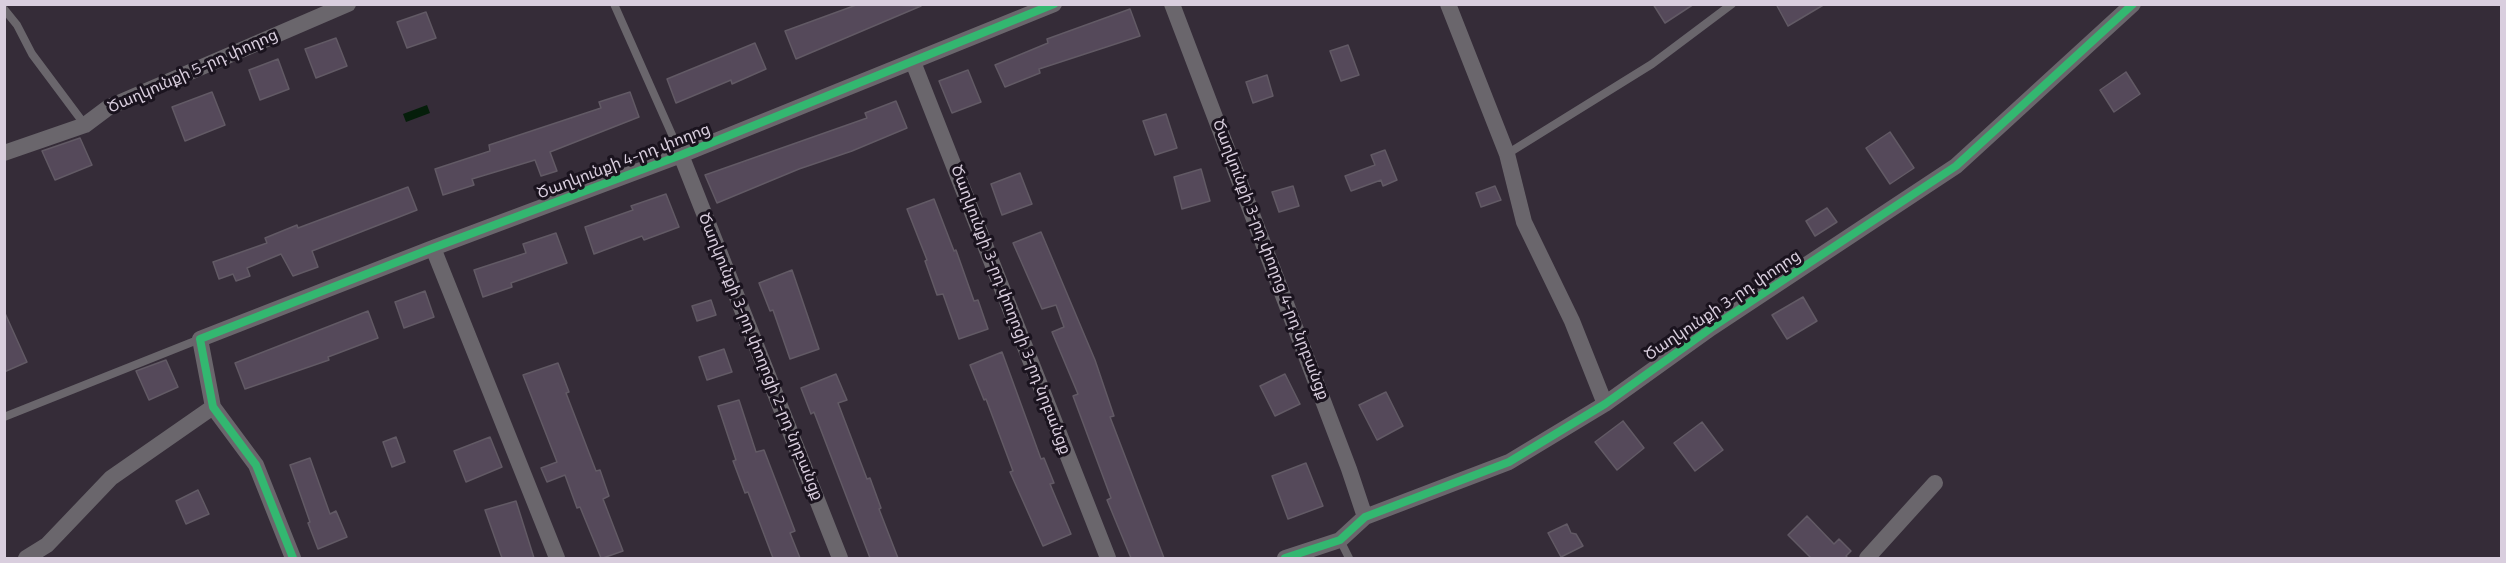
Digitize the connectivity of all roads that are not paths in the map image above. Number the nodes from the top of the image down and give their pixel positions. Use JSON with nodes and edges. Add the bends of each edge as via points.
{"nodes":[{"id":1,"x":348,"y":4,"type":"edge"},
{"id":2,"x":614,"y":4,"type":"edge"},
{"id":3,"x":1054,"y":4,"type":"edge"},
{"id":4,"x":1172,"y":4,"type":"edge"},
{"id":5,"x":1448,"y":4,"type":"edge"},
{"id":6,"x":1732,"y":4,"type":"edge"},
{"id":7,"x":2133,"y":4,"type":"edge"},
{"id":8,"x":4,"y":9,"type":"edge"},
{"id":9,"x":912,"y":62,"type":"junction"},
{"id":10,"x":86,"y":125,"type":"junction"},
{"id":11,"x":4,"y":153,"type":"edge"},
{"id":12,"x":1507,"y":154,"type":"junction"},
{"id":13,"x":681,"y":155,"type":"junction"},
{"id":14,"x":433,"y":248,"type":"junction"},
{"id":15,"x":201,"y":339,"type":"junction"},
{"id":16,"x":1605,"y":404,"type":"junction"},
{"id":17,"x":213,"y":407,"type":"junction"},
{"id":18,"x":4,"y":417,"type":"edge"},
{"id":19,"x":1935,"y":483,"type":"dead end"},
{"id":20,"x":1365,"y":517,"type":"junction"},
{"id":21,"x":1340,"y":540,"type":"junction"},
{"id":22,"x":26,"y":558,"type":"edge"},
{"id":23,"x":293,"y":558,"type":"edge"},
{"id":24,"x":557,"y":558,"type":"edge"},
{"id":25,"x":840,"y":558,"type":"edge"},
{"id":26,"x":1108,"y":558,"type":"edge"},
{"id":27,"x":1285,"y":558,"type":"edge"},
{"id":28,"x":1349,"y":558,"type":"edge"},
{"id":29,"x":1867,"y":558,"type":"edge"}],
"edges":[{"from":1,"to":10,"type":"street","name":"Ծաղկունքի 5-րդ փողոց","via":[[109,107]]},
{"from":2,"to":13,"type":"lane"},
{"from":3,"to":9,"type":"street","name":"Ծաղկունքի 4-րդ փողոց"},
{"from":4,"to":20,"type":"street","name":"Ծաղկունքի 3-րդ փողոց 4-րդ նրբանցք"},
{"from":5,"to":12,"type":"street"},
{"from":6,"to":12,"type":"lane","via":[[1652,64]]},
{"from":7,"to":16,"type":"street","name":"Ծաղկունքի 3-րդ փողոց","via":[[1956,166],[1711,328]]},
{"from":8,"to":10,"type":"lane","via":[[32,54]]},
{"from":9,"to":13,"type":"street","name":"Ծաղկունքի 4-րդ փողոց"},
{"from":9,"to":26,"type":"street","name":"Ծաղկունքի 3-րդ փողոցի 3-րդ նրբանցք"},
{"from":10,"to":11,"type":"street","name":"Ծաղկունքի 5-րդ փողոց"},
{"from":12,"to":16,"type":"street","via":[[1524,222],[1572,321]]},
{"from":13,"to":14,"type":"street","name":"Ծաղկունքի 4-րդ փողոց"},
{"from":13,"to":25,"type":"street","name":"Ծաղկունքի 3-րդ փողոցի 2-րդ նրբանցք"},
{"from":14,"to":15,"type":"street","name":"Ծաղկունքի 4-րդ փողոց"},
{"from":14,"to":24,"type":"street"},
{"from":15,"to":17,"type":"street"},
{"from":15,"to":18,"type":"lane"},
{"from":16,"to":20,"type":"street","name":"Ծաղկունքի 3-րդ փողոց","via":[[1509,462]]},
{"from":17,"to":22,"type":"street","via":[[111,478],[47,545]]},
{"from":17,"to":23,"type":"street","via":[[256,465]]},
{"from":19,"to":29,"type":"street"},
{"from":20,"to":21,"type":"street","name":"Ծաղկունքի 3-րդ փողոց"},
{"from":21,"to":27,"type":"street","name":"Ծաղկունքի 3-րդ փողոց"},
{"from":21,"to":28,"type":"lane"}]}
